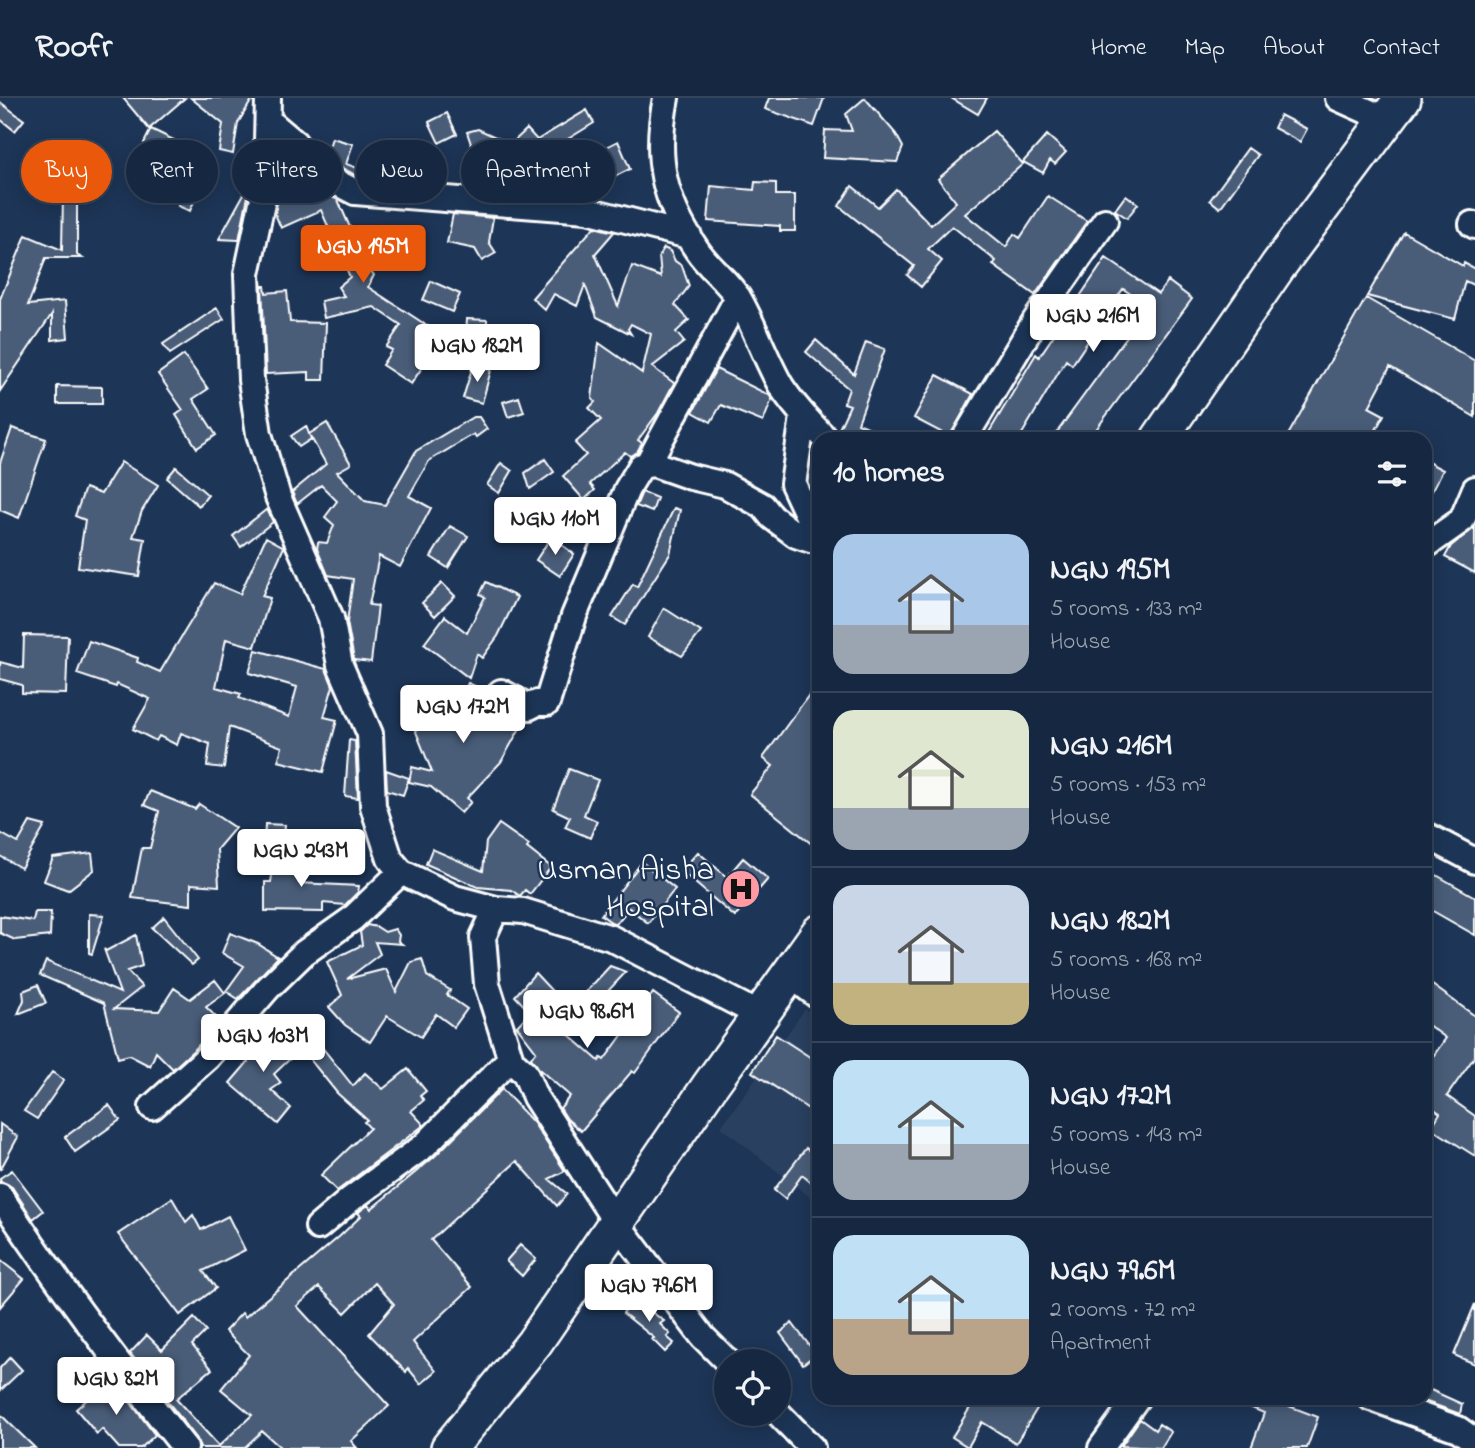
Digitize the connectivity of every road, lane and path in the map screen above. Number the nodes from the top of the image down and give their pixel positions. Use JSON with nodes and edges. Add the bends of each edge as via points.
{"nodes":[{"id":1,"x":666,"y":98,"type":"edge"},
{"id":2,"x":1338,"y":98,"type":"edge"},
{"id":3,"x":1395,"y":109,"type":"edge"},
{"id":4,"x":269,"y":110,"type":"edge"},
{"id":5,"x":1105,"y":221,"type":"dead end"},
{"id":6,"x":690,"y":236,"type":"junction"},
{"id":7,"x":738,"y":297,"type":"junction"},
{"id":8,"x":803,"y":416,"type":"junction"},
{"id":9,"x":819,"y":432,"type":"edge"},
{"id":10,"x":968,"y":432,"type":"edge"},
{"id":11,"x":1164,"y":432,"type":"edge"},
{"id":12,"x":648,"y":464,"type":"junction"},
{"id":13,"x":1475,"y":489,"type":"edge"},
{"id":14,"x":812,"y":530,"type":"edge"},
{"id":15,"x":812,"y":540,"type":"edge"},
{"id":16,"x":1432,"y":541,"type":"edge"},
{"id":17,"x":501,"y":692,"type":"dead end"},
{"id":18,"x":1432,"y":838,"type":"edge"},
{"id":19,"x":1475,"y":861,"type":"edge"},
{"id":20,"x":401,"y":872,"type":"junction"},
{"id":21,"x":496,"y":909,"type":"junction"},
{"id":22,"x":812,"y":943,"type":"edge"},
{"id":23,"x":789,"y":974,"type":"junction"},
{"id":24,"x":812,"y":991,"type":"edge"},
{"id":25,"x":760,"y":1014,"type":"junction"},
{"id":26,"x":512,"y":1063,"type":"junction"},
{"id":27,"x":152,"y":1107,"type":"dead end"},
{"id":28,"x":0,"y":1196,"type":"edge"},
{"id":29,"x":615,"y":1221,"type":"junction"},
{"id":30,"x":318,"y":1227,"type":"dead end"},
{"id":31,"x":716,"y":1349,"type":"edge"},
{"id":32,"x":1132,"y":1405,"type":"edge"},
{"id":33,"x":1390,"y":1405,"type":"edge"},
{"id":34,"x":791,"y":1426,"type":"edge"},
{"id":35,"x":1475,"y":1441,"type":"edge"},
{"id":36,"x":185,"y":1448,"type":"edge"},
{"id":37,"x":449,"y":1448,"type":"edge"},
{"id":38,"x":812,"y":1448,"type":"edge"},
{"id":39,"x":1101,"y":1448,"type":"edge"}],
"edges":[{"from":1,"to":6,"type":"street","via":[[660,150],[667,196]]},
{"from":2,"to":3,"type":"street"},
{"from":3,"to":11,"type":"highway","via":[[1278,266]]},
{"from":4,"to":6,"type":"street","via":[[313,170],[355,192],[587,210]]},
{"from":4,"to":20,"type":"street","via":[[266,184],[247,274],[250,380],[259,434],[278,497],[331,618],[341,665],[370,734],[373,806],[390,859]]},
{"from":5,"to":10,"type":"street","via":[[1035,321]]},
{"from":6,"to":7,"type":"street"},
{"from":7,"to":8,"type":"street","via":[[781,385]]},
{"from":7,"to":12,"type":"street"},
{"from":8,"to":9,"type":"street"},
{"from":8,"to":14,"type":"street","via":[[793,484]]},
{"from":12,"to":15,"type":"street","via":[[725,485],[763,506],[796,536]]},
{"from":12,"to":17,"type":"street","via":[[641,466],[627,489],[574,616],[547,703],[529,707]]},
{"from":13,"to":16,"type":"street","via":[[1462,520]]},
{"from":18,"to":19,"type":"street"},
{"from":20,"to":21,"type":"street","via":[[455,898]]},
{"from":20,"to":27,"type":"street","via":[[352,919],[304,953],[208,1057]]},
{"from":21,"to":25,"type":"street","via":[[523,911],[611,938]]},
{"from":21,"to":26,"type":"street","via":[[483,937],[487,984]]},
{"from":22,"to":23,"type":"highway"},
{"from":23,"to":24,"type":"street"},
{"from":23,"to":25,"type":"highway"},
{"from":25,"to":29,"type":"highway"},
{"from":26,"to":29,"type":"street","via":[[525,1073],[541,1107]]},
{"from":26,"to":30,"type":"street","via":[[505,1064],[424,1146]]},
{"from":28,"to":36,"type":"street","via":[[41,1258]]},
{"from":29,"to":31,"type":"street"},
{"from":29,"to":37,"type":"highway","via":[[534,1343]]},
{"from":32,"to":39,"type":"street"},
{"from":33,"to":35,"type":"street","via":[[1458,1429]]},
{"from":34,"to":38,"type":"street"}]}
